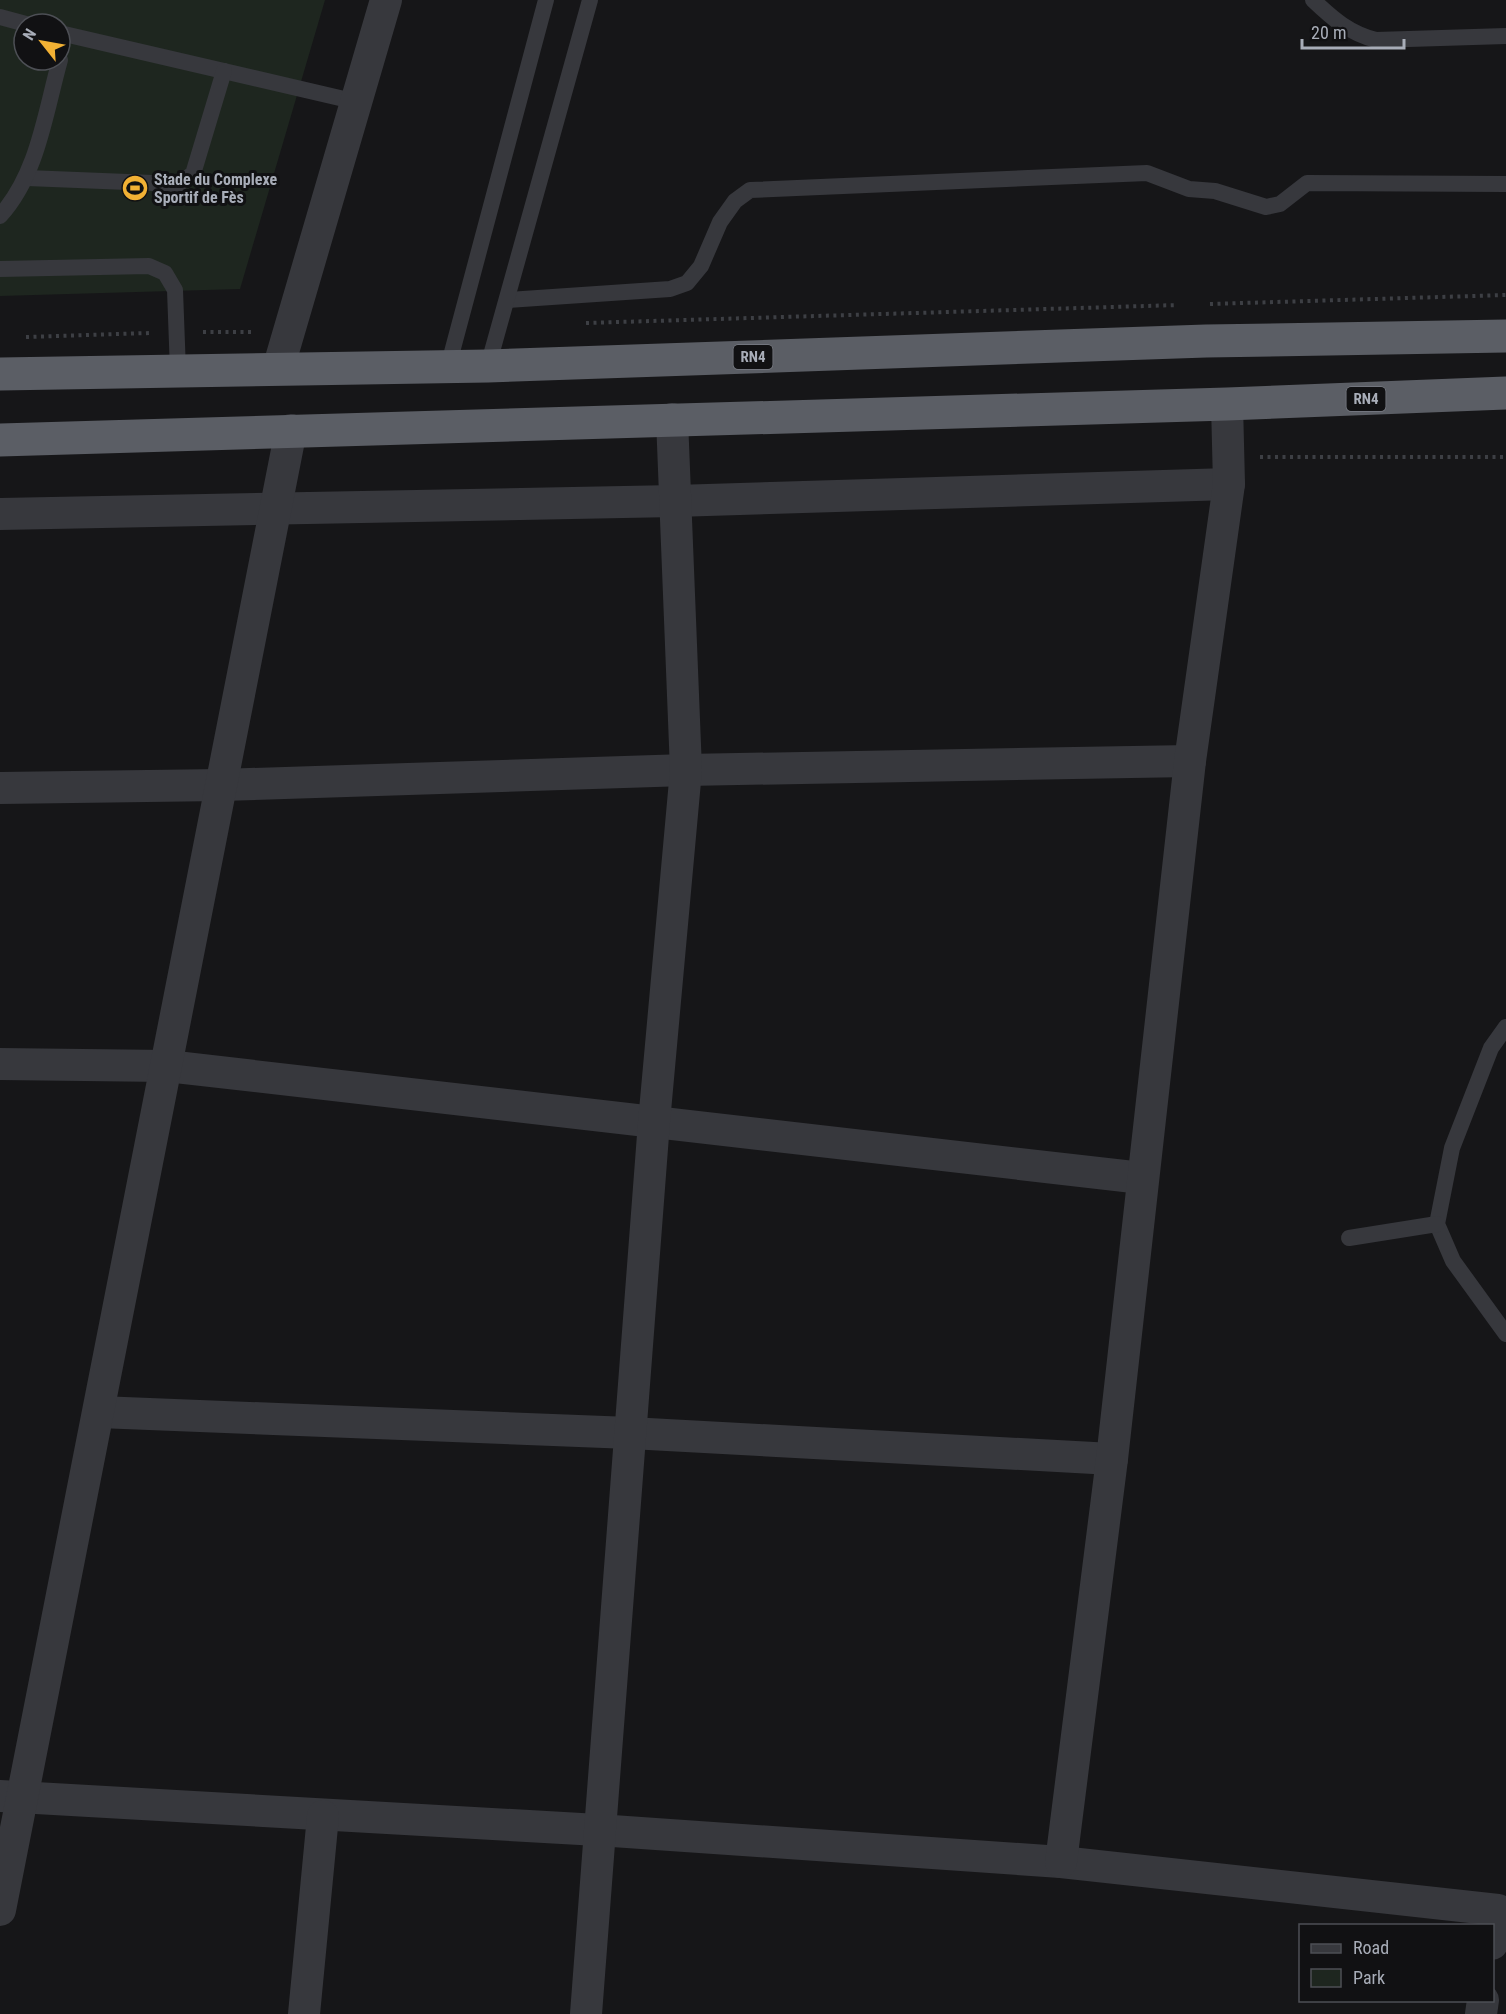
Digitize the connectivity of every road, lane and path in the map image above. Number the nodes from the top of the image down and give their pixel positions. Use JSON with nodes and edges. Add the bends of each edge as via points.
{"nodes":[{"id":1,"x":386,"y":0,"type":"edge"},
{"id":2,"x":546,"y":0,"type":"edge"},
{"id":3,"x":590,"y":0,"type":"edge"},
{"id":4,"x":1313,"y":0,"type":"edge"},
{"id":5,"x":72,"y":36,"type":"edge"},
{"id":6,"x":1506,"y":36,"type":"edge"},
{"id":7,"x":224,"y":71,"type":"junction"},
{"id":8,"x":57,"y":72,"type":"edge"},
{"id":9,"x":357,"y":102,"type":"junction"},
{"id":10,"x":27,"y":178,"type":"junction"},
{"id":11,"x":1506,"y":184,"type":"edge"},
{"id":12,"x":0,"y":216,"type":"edge"},
{"id":13,"x":0,"y":269,"type":"edge"},
{"id":14,"x":1506,"y":295,"type":"edge"},
{"id":15,"x":507,"y":300,"type":"junction"},
{"id":16,"x":1206,"y":304,"type":"dead end"},
{"id":17,"x":1182,"y":305,"type":"dead end"},
{"id":18,"x":583,"y":324,"type":"dead end"},
{"id":19,"x":289,"y":332,"type":"junction"},
{"id":20,"x":176,"y":333,"type":"junction"},
{"id":21,"x":1506,"y":336,"type":"edge"},
{"id":22,"x":24,"y":337,"type":"dead end"},
{"id":23,"x":488,"y":366,"type":"junction"},
{"id":24,"x":448,"y":367,"type":"junction"},
{"id":25,"x":278,"y":369,"type":"junction"},
{"id":26,"x":178,"y":371,"type":"junction"},
{"id":27,"x":0,"y":374,"type":"edge"},
{"id":28,"x":1506,"y":393,"type":"edge"},
{"id":29,"x":1227,"y":404,"type":"junction"},
{"id":30,"x":672,"y":419,"type":"junction"},
{"id":31,"x":291,"y":430,"type":"junction"},
{"id":32,"x":0,"y":440,"type":"edge"},
{"id":33,"x":1229,"y":483,"type":"junction"},
{"id":34,"x":675,"y":501,"type":"junction"},
{"id":35,"x":275,"y":510,"type":"junction"},
{"id":36,"x":0,"y":514,"type":"edge"},
{"id":37,"x":1190,"y":760,"type":"junction"},
{"id":38,"x":686,"y":770,"type":"junction"},
{"id":39,"x":221,"y":785,"type":"junction"},
{"id":40,"x":0,"y":788,"type":"edge"},
{"id":41,"x":1506,"y":1027,"type":"edge"},
{"id":42,"x":0,"y":1064,"type":"edge"},
{"id":43,"x":166,"y":1066,"type":"junction"},
{"id":44,"x":654,"y":1122,"type":"junction"},
{"id":45,"x":1142,"y":1178,"type":"junction"},
{"id":46,"x":1437,"y":1224,"type":"junction"},
{"id":47,"x":1349,"y":1238,"type":"dead end"},
{"id":48,"x":1506,"y":1334,"type":"edge"},
{"id":49,"x":99,"y":1412,"type":"junction"},
{"id":50,"x":630,"y":1432,"type":"junction"},
{"id":51,"x":1112,"y":1459,"type":"junction"},
{"id":52,"x":12,"y":1797,"type":"edge"},
{"id":53,"x":323,"y":1816,"type":"junction"},
{"id":54,"x":598,"y":1830,"type":"junction"},
{"id":55,"x":1061,"y":1862,"type":"junction"},
{"id":56,"x":1502,"y":1902,"type":"edge"},
{"id":57,"x":0,"y":1910,"type":"edge"},
{"id":58,"x":1494,"y":1936,"type":"edge"},
{"id":59,"x":304,"y":2014,"type":"edge"},
{"id":60,"x":586,"y":2014,"type":"edge"}],
"edges":[{"from":1,"to":9,"type":"street"},
{"from":2,"to":24,"type":"lane"},
{"from":3,"to":15,"type":"lane"},
{"from":4,"to":6,"type":"lane","via":[[1339,24],[1376,40]]},
{"from":5,"to":7,"type":"lane"},
{"from":7,"to":9,"type":"lane"},
{"from":7,"to":10,"type":"lane","via":[[194,174],[178,184]]},
{"from":8,"to":10,"type":"lane"},
{"from":9,"to":19,"type":"street"},
{"from":10,"to":12,"type":"lane"},
{"from":11,"to":15,"type":"lane","via":[[1307,183],[1280,204],[1266,207],[1215,191],[1189,189],[1147,173],[750,190],[735,201],[720,222],[700,266],[687,284],[670,289]]},
{"from":13,"to":20,"type":"lane","via":[[149,266],[165,273],[175,290]]},
{"from":14,"to":16,"type":"path"},
{"from":15,"to":23,"type":"lane"},
{"from":17,"to":18,"type":"path"},
{"from":19,"to":20,"type":"path"},
{"from":19,"to":25,"type":"street"},
{"from":20,"to":22,"type":"path"},
{"from":20,"to":26,"type":"lane"},
{"from":21,"to":23,"type":"highway","number":"RN4","via":[[1194,341]]},
{"from":23,"to":24,"type":"highway","number":"RN4"},
{"from":24,"to":25,"type":"highway","number":"RN4"},
{"from":25,"to":26,"type":"highway","number":"RN4"},
{"from":26,"to":27,"type":"highway","number":"RN4"},
{"from":28,"to":29,"type":"highway","number":"RN4"},
{"from":29,"to":30,"type":"highway","number":"RN4"},
{"from":29,"to":33,"type":"street"},
{"from":30,"to":31,"type":"highway","number":"RN4"},
{"from":30,"to":34,"type":"street"},
{"from":31,"to":32,"type":"highway","number":"RN4"},
{"from":31,"to":35,"type":"street"},
{"from":33,"to":34,"type":"street"},
{"from":33,"to":37,"type":"street"},
{"from":34,"to":35,"type":"street"},
{"from":34,"to":38,"type":"street"},
{"from":35,"to":36,"type":"street"},
{"from":35,"to":39,"type":"street"},
{"from":37,"to":38,"type":"street"},
{"from":37,"to":45,"type":"street"},
{"from":38,"to":39,"type":"street"},
{"from":38,"to":44,"type":"street"},
{"from":39,"to":40,"type":"street"},
{"from":39,"to":43,"type":"street"},
{"from":41,"to":46,"type":"lane","via":[[1491,1048],[1452,1148]]},
{"from":42,"to":43,"type":"street"},
{"from":43,"to":44,"type":"street"},
{"from":43,"to":49,"type":"street"},
{"from":44,"to":45,"type":"street"},
{"from":44,"to":50,"type":"street"},
{"from":45,"to":51,"type":"street"},
{"from":46,"to":47,"type":"lane"},
{"from":46,"to":48,"type":"lane","via":[[1453,1261]]},
{"from":49,"to":50,"type":"street"},
{"from":49,"to":52,"type":"street"},
{"from":50,"to":51,"type":"street"},
{"from":50,"to":54,"type":"street"},
{"from":51,"to":55,"type":"street"},
{"from":52,"to":53,"type":"street"},
{"from":52,"to":57,"type":"street"},
{"from":53,"to":54,"type":"street"},
{"from":53,"to":59,"type":"street"},
{"from":54,"to":55,"type":"street"},
{"from":54,"to":60,"type":"street"},
{"from":55,"to":56,"type":"street"},
{"from":56,"to":58,"type":"street"}]}
